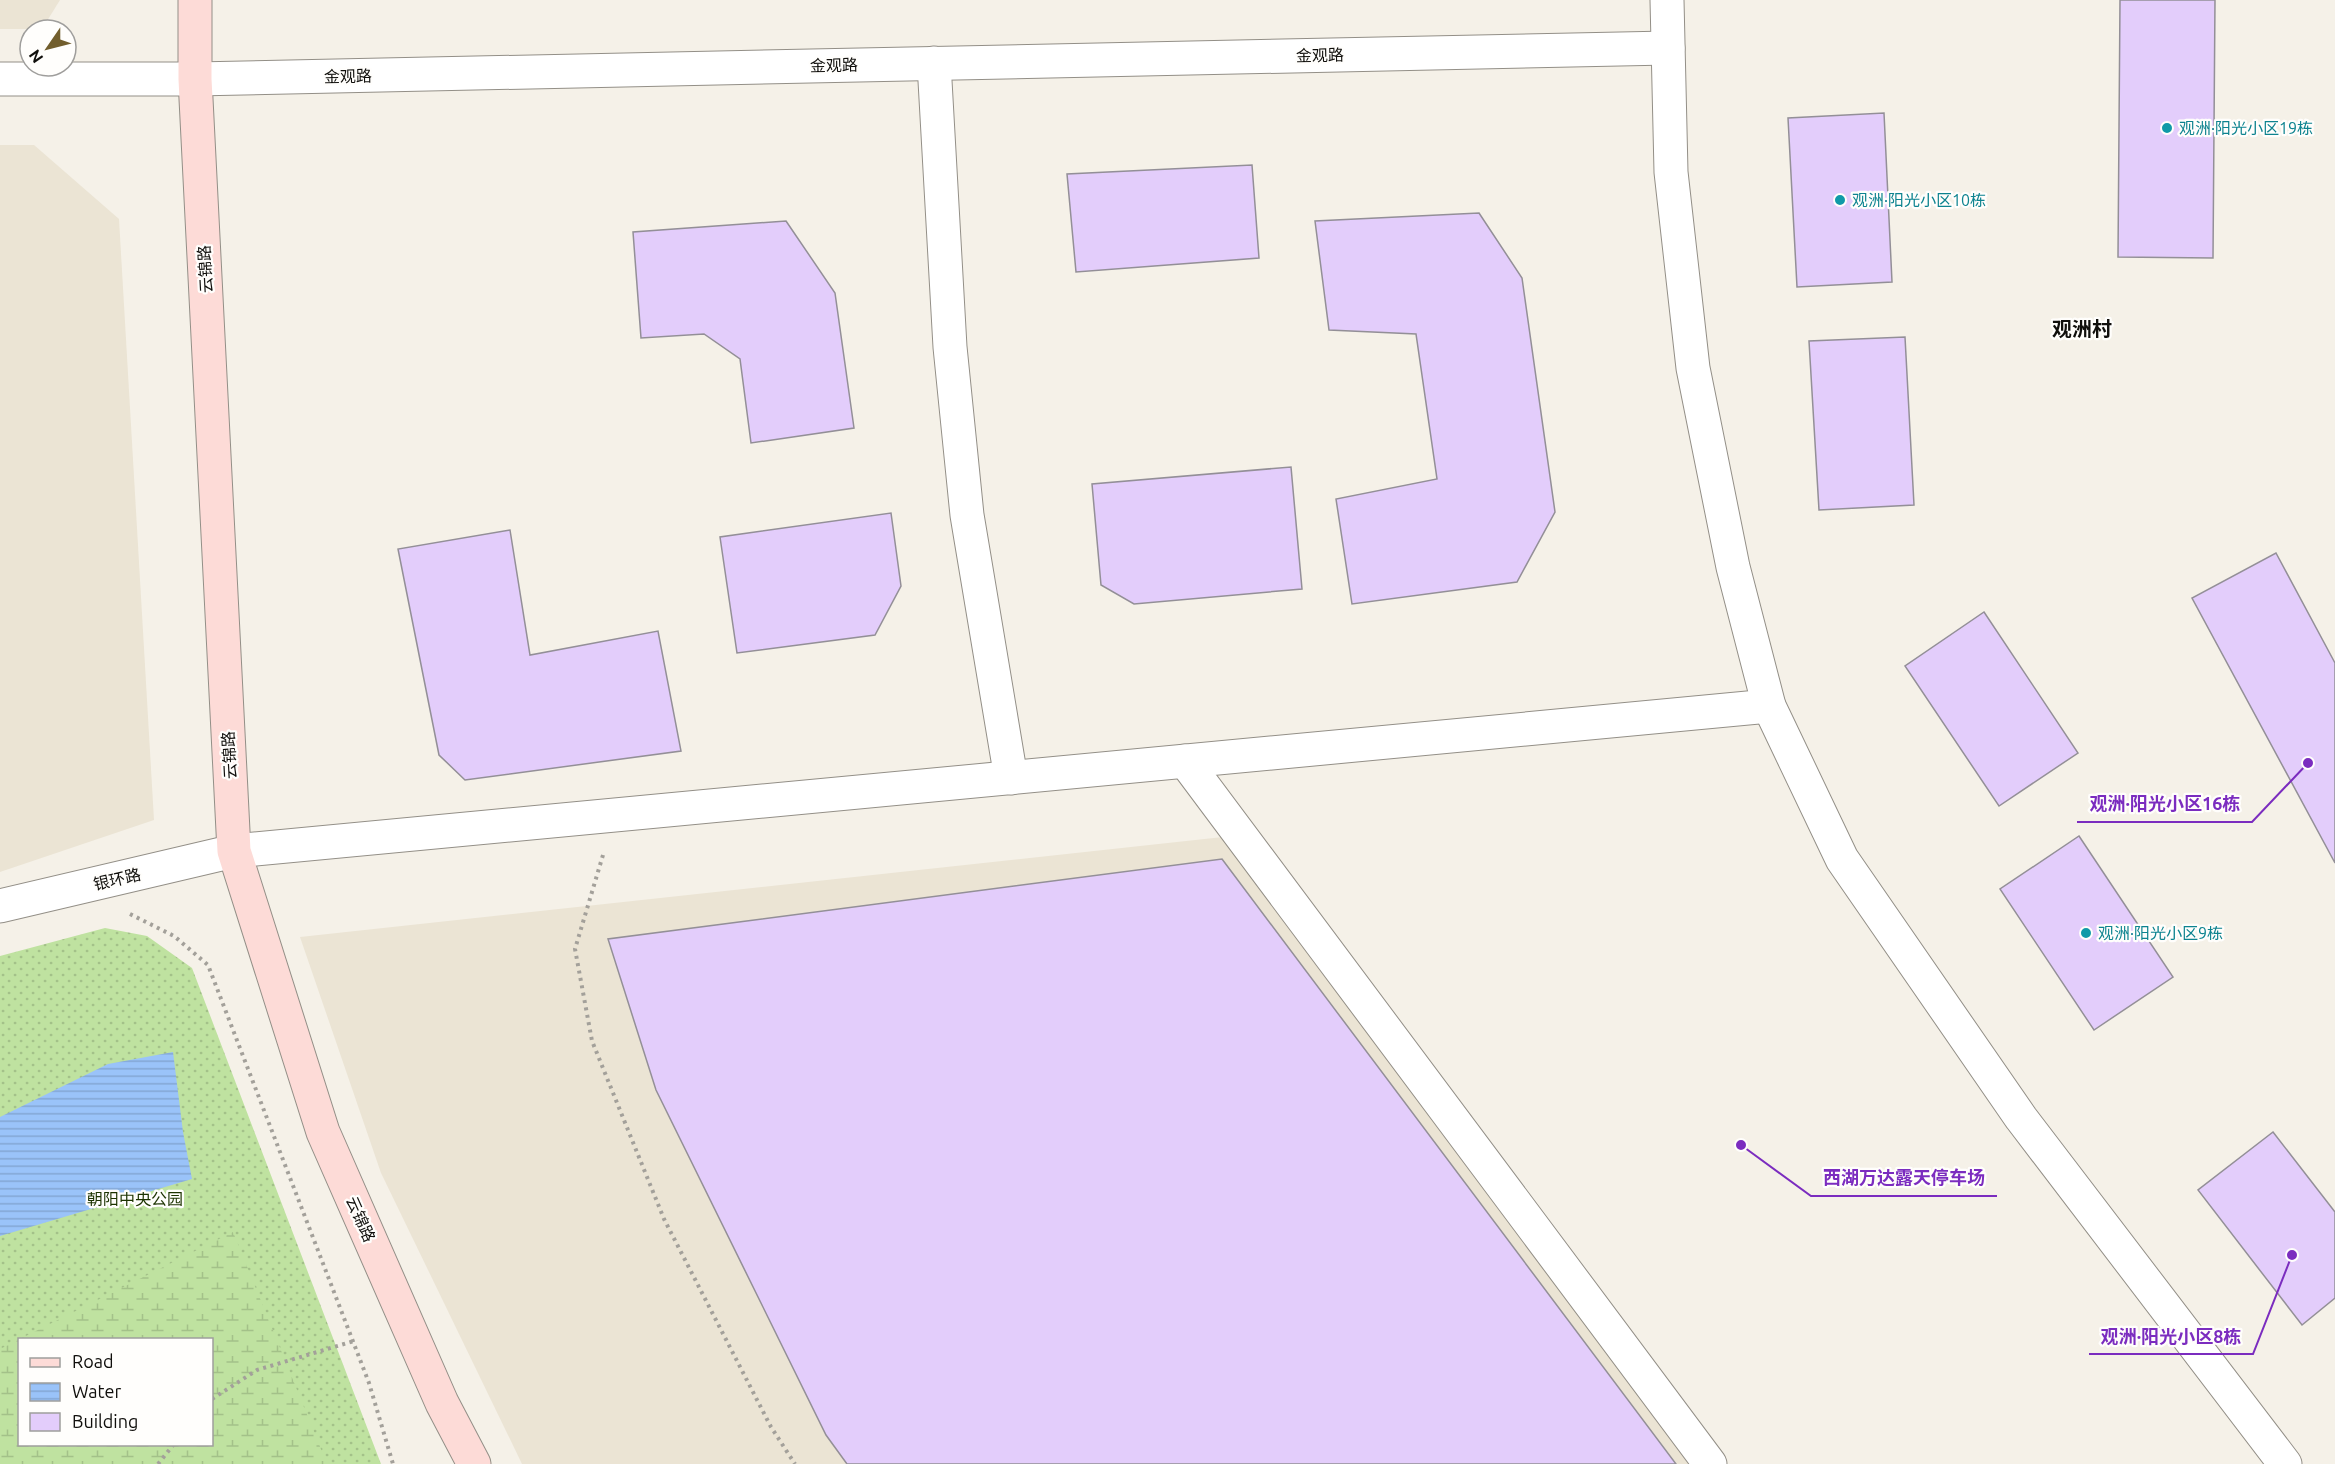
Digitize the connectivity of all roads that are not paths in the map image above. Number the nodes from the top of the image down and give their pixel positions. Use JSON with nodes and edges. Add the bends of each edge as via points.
{"nodes":[{"id":1,"x":195,"y":0,"type":"edge"},
{"id":2,"x":1667,"y":0,"type":"edge"},
{"id":3,"x":1668,"y":48,"type":"junction"},
{"id":4,"x":934,"y":63,"type":"junction"},
{"id":5,"x":0,"y":79,"type":"edge"},
{"id":6,"x":195,"y":79,"type":"junction"},
{"id":7,"x":1769,"y":706,"type":"junction"},
{"id":8,"x":1185,"y":761,"type":"junction"},
{"id":9,"x":1011,"y":778,"type":"junction"},
{"id":10,"x":234,"y":851,"type":"junction"},
{"id":11,"x":0,"y":906,"type":"edge"},
{"id":12,"x":474,"y":1464,"type":"edge"},
{"id":13,"x":1710,"y":1464,"type":"edge"},
{"id":14,"x":2285,"y":1464,"type":"edge"}],
"edges":[{"from":1,"to":6,"type":"street","name":"云锦路"},
{"from":2,"to":3,"type":"street"},
{"from":3,"to":4,"type":"street","name":"金观路"},
{"from":3,"to":7,"type":"street","via":[[1671,172],[1693,368],[1733,567]]},
{"from":4,"to":6,"type":"street","name":"金观路"},
{"from":4,"to":9,"type":"street","via":[[950,347],[967,516]]},
{"from":5,"to":6,"type":"street","name":"金观路"},
{"from":6,"to":10,"type":"street","name":"云锦路"},
{"from":7,"to":8,"type":"street","name":"银环路"},
{"from":7,"to":14,"type":"street","via":[[1842,858],[2021,1118]]},
{"from":8,"to":9,"type":"street","name":"银环路"},
{"from":8,"to":13,"type":"street"},
{"from":9,"to":10,"type":"street","name":"银环路"},
{"from":10,"to":11,"type":"street","name":"银环路"},
{"from":10,"to":12,"type":"street","name":"云锦路","via":[[323,1132],[442,1403]]}]}
